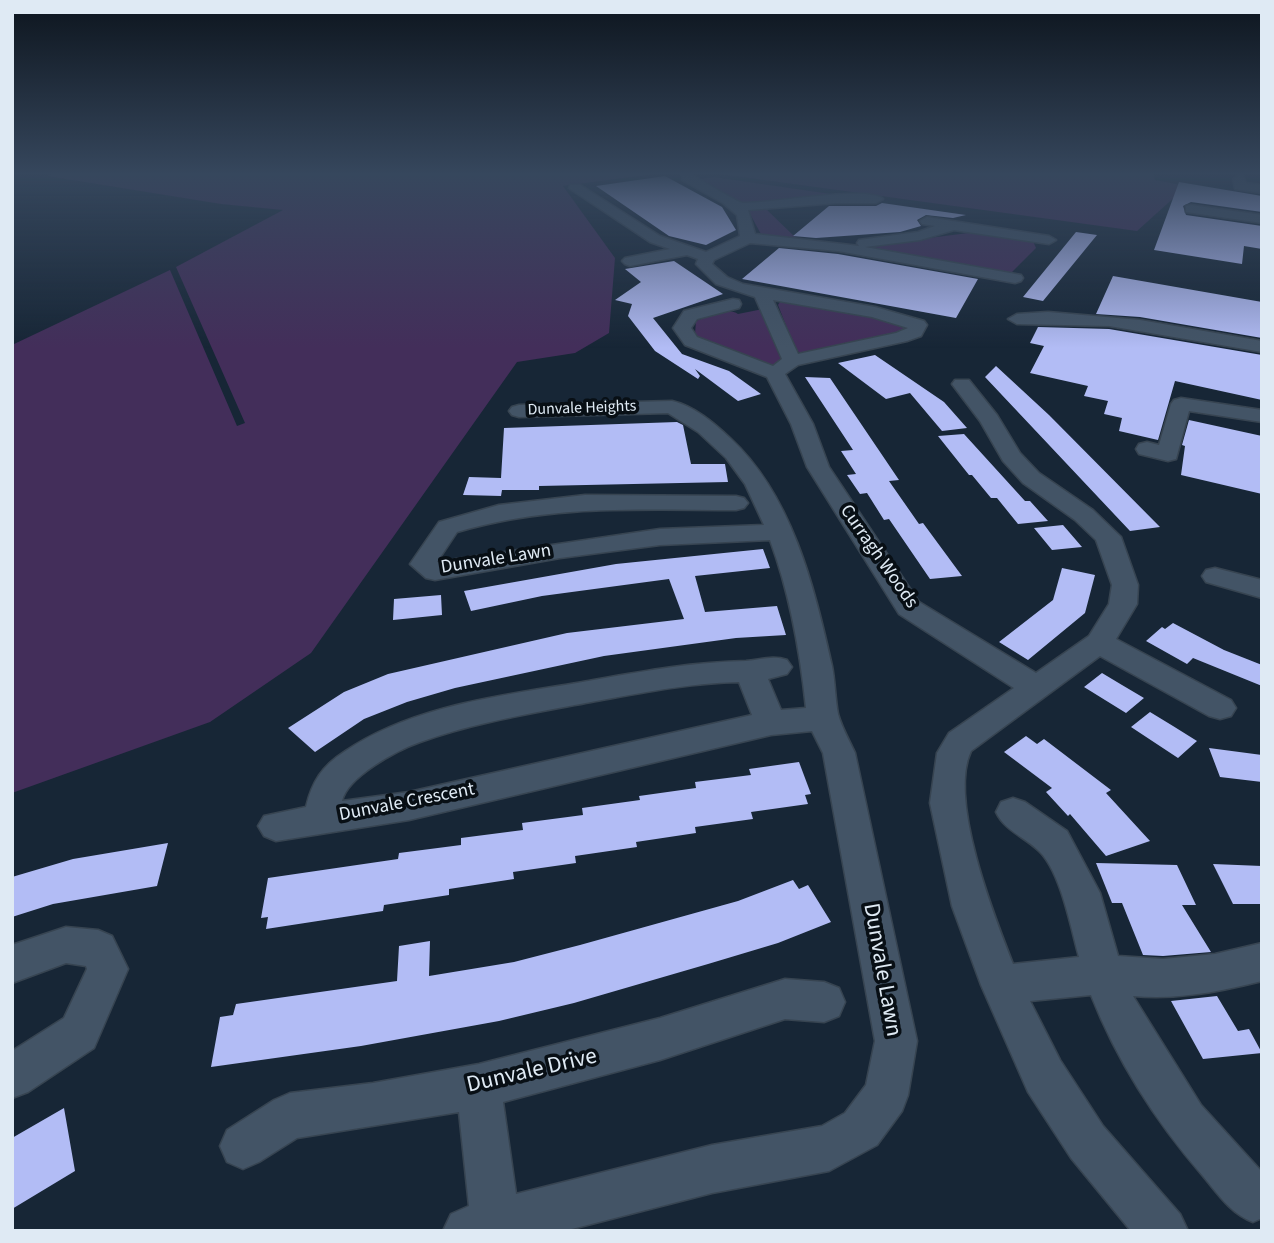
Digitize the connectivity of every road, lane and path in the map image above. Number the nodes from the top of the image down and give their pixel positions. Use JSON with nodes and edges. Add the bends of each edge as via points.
{"nodes":[{"id":1,"x":644,"y":232,"type":"edge"},
{"id":2,"x":747,"y":232,"type":"edge"},
{"id":3,"x":932,"y":232,"type":"edge"},
{"id":4,"x":1032,"y":232,"type":"edge"},
{"id":5,"x":748,"y":238,"type":"junction"},
{"id":6,"x":849,"y":249,"type":"junction"},
{"id":7,"x":685,"y":251,"type":"junction"},
{"id":8,"x":1036,"y":254,"type":"dead end"},
{"id":9,"x":707,"y":257,"type":"junction"},
{"id":10,"x":630,"y":261,"type":"dead end"},
{"id":11,"x":1005,"y":292,"type":"dead end"},
{"id":12,"x":762,"y":293,"type":"junction"},
{"id":13,"x":733,"y":304,"type":"dead end"},
{"id":14,"x":1017,"y":319,"type":"dead end"},
{"id":15,"x":1262,"y":347,"type":"edge"},
{"id":16,"x":783,"y":367,"type":"junction"},
{"id":17,"x":962,"y":384,"type":"dead end"},
{"id":18,"x":645,"y":407,"type":"joint"},
{"id":19,"x":519,"y":411,"type":"dead end"},
{"id":20,"x":1262,"y":416,"type":"edge"},
{"id":21,"x":1147,"y":449,"type":"dead end"},
{"id":22,"x":711,"y":502,"type":"junction"},
{"id":23,"x":736,"y":503,"type":"dead end"},
{"id":24,"x":779,"y":532,"type":"junction"},
{"id":25,"x":714,"y":534,"type":"junction"},
{"id":26,"x":1216,"y":576,"type":"dead end"},
{"id":27,"x":1262,"y":589,"type":"edge"},
{"id":28,"x":1099,"y":643,"type":"junction"},
{"id":29,"x":1038,"y":688,"type":"junction"},
{"id":30,"x":1220,"y":708,"type":"dead end"},
{"id":31,"x":823,"y":718,"type":"junction"},
{"id":32,"x":771,"y":723,"type":"junction"},
{"id":33,"x":1013,"y":812,"type":"dead end"},
{"id":34,"x":321,"y":819,"type":"junction"},
{"id":35,"x":276,"y":826,"type":"dead end"},
{"id":36,"x":1262,"y":962,"type":"edge"},
{"id":37,"x":12,"y":964,"type":"edge"},
{"id":38,"x":1103,"y":974,"type":"junction"},
{"id":39,"x":1000,"y":985,"type":"junction"},
{"id":40,"x":824,"y":1002,"type":"dead end"},
{"id":41,"x":12,"y":1076,"type":"edge"},
{"id":42,"x":479,"y":1086,"type":"junction"},
{"id":43,"x":243,"y":1146,"type":"dead end"},
{"id":44,"x":1253,"y":1198,"type":"dead end"},
{"id":45,"x":481,"y":1226,"type":"edge"},
{"id":46,"x":1163,"y":1231,"type":"edge"}],
"edges":[{"from":1,"to":7,"type":"street"},
{"from":2,"to":5,"type":"street"},
{"from":3,"to":6,"type":"street"},
{"from":4,"to":8,"type":"street","via":[[1054,234]]},
{"from":5,"to":6,"type":"street"},
{"from":5,"to":9,"type":"street"},
{"from":6,"to":11,"type":"street","via":[[1020,272]]},
{"from":7,"to":9,"type":"street"},
{"from":7,"to":10,"type":"street"},
{"from":9,"to":12,"type":"street","via":[[704,264],[712,276]]},
{"from":12,"to":16,"type":"street","name":"Curragh Woods"},
{"from":12,"to":16,"type":"street","via":[[875,312],[918,325],[915,332],[901,337]]},
{"from":13,"to":16,"type":"street","via":[[690,315],[682,328],[691,341]]},
{"from":14,"to":15,"type":"street","via":[[1119,322]]},
{"from":16,"to":29,"type":"street","name":"Curragh Woods","via":[[818,467],[909,608]]},
{"from":17,"to":28,"type":"street","via":[[1031,478],[1108,537],[1125,585],[1123,604]]},
{"from":18,"to":19,"type":"street","name":"Dunvale Heights"},
{"from":18,"to":24,"type":"street","name":"Dunvale Lawn","via":[[672,407],[719,436],[752,476]]},
{"from":20,"to":21,"type":"street","via":[[1181,404],[1168,454]]},
{"from":22,"to":23,"type":"street","name":"Dunvale Lawn"},
{"from":22,"to":25,"type":"street"},
{"from":22,"to":25,"type":"street","name":"Dunvale Lawn","via":[[585,502],[499,512],[448,527],[423,564],[435,572],[660,537]]},
{"from":24,"to":25,"type":"street","name":"Dunvale Lawn"},
{"from":24,"to":31,"type":"street","name":"Dunvale Lawn","via":[[796,570],[820,680]]},
{"from":26,"to":27,"type":"street"},
{"from":28,"to":29,"type":"street"},
{"from":28,"to":30,"type":"street"},
{"from":29,"to":39,"type":"street","via":[[960,742],[950,770],[950,816],[971,906]]},
{"from":31,"to":32,"type":"street","name":"Dunvale Crescent"},
{"from":31,"to":45,"type":"street","name":"Dunvale Lawn","via":[[839,753],[896,1041],[886,1095],[861,1129],[829,1148],[712,1169]]},
{"from":32,"to":34,"type":"street","name":"Dunvale Crescent","via":[[409,806]]},
{"from":32,"to":34,"type":"street","name":"Dunvale Crescent","via":[[763,669],[701,672],[480,711],[405,734],[355,761],[328,786]]},
{"from":33,"to":38,"type":"street","via":[[1054,842],[1081,892]]},
{"from":34,"to":35,"type":"street"},
{"from":36,"to":38,"type":"street","via":[[1163,978]]},
{"from":37,"to":41,"type":"street","via":[[66,945],[98,948],[108,969],[79,1033]]},
{"from":38,"to":39,"type":"street"},
{"from":38,"to":44,"type":"street","via":[[1123,1023],[1159,1083],[1185,1121]]},
{"from":39,"to":46,"type":"street","via":[[1044,1076],[1087,1142]]},
{"from":40,"to":42,"type":"street","name":"Dunvale Drive","via":[[785,999],[636,1046]]},
{"from":42,"to":43,"type":"street","name":"Dunvale Drive","via":[[290,1116]]},
{"from":42,"to":45,"type":"street"}]}
